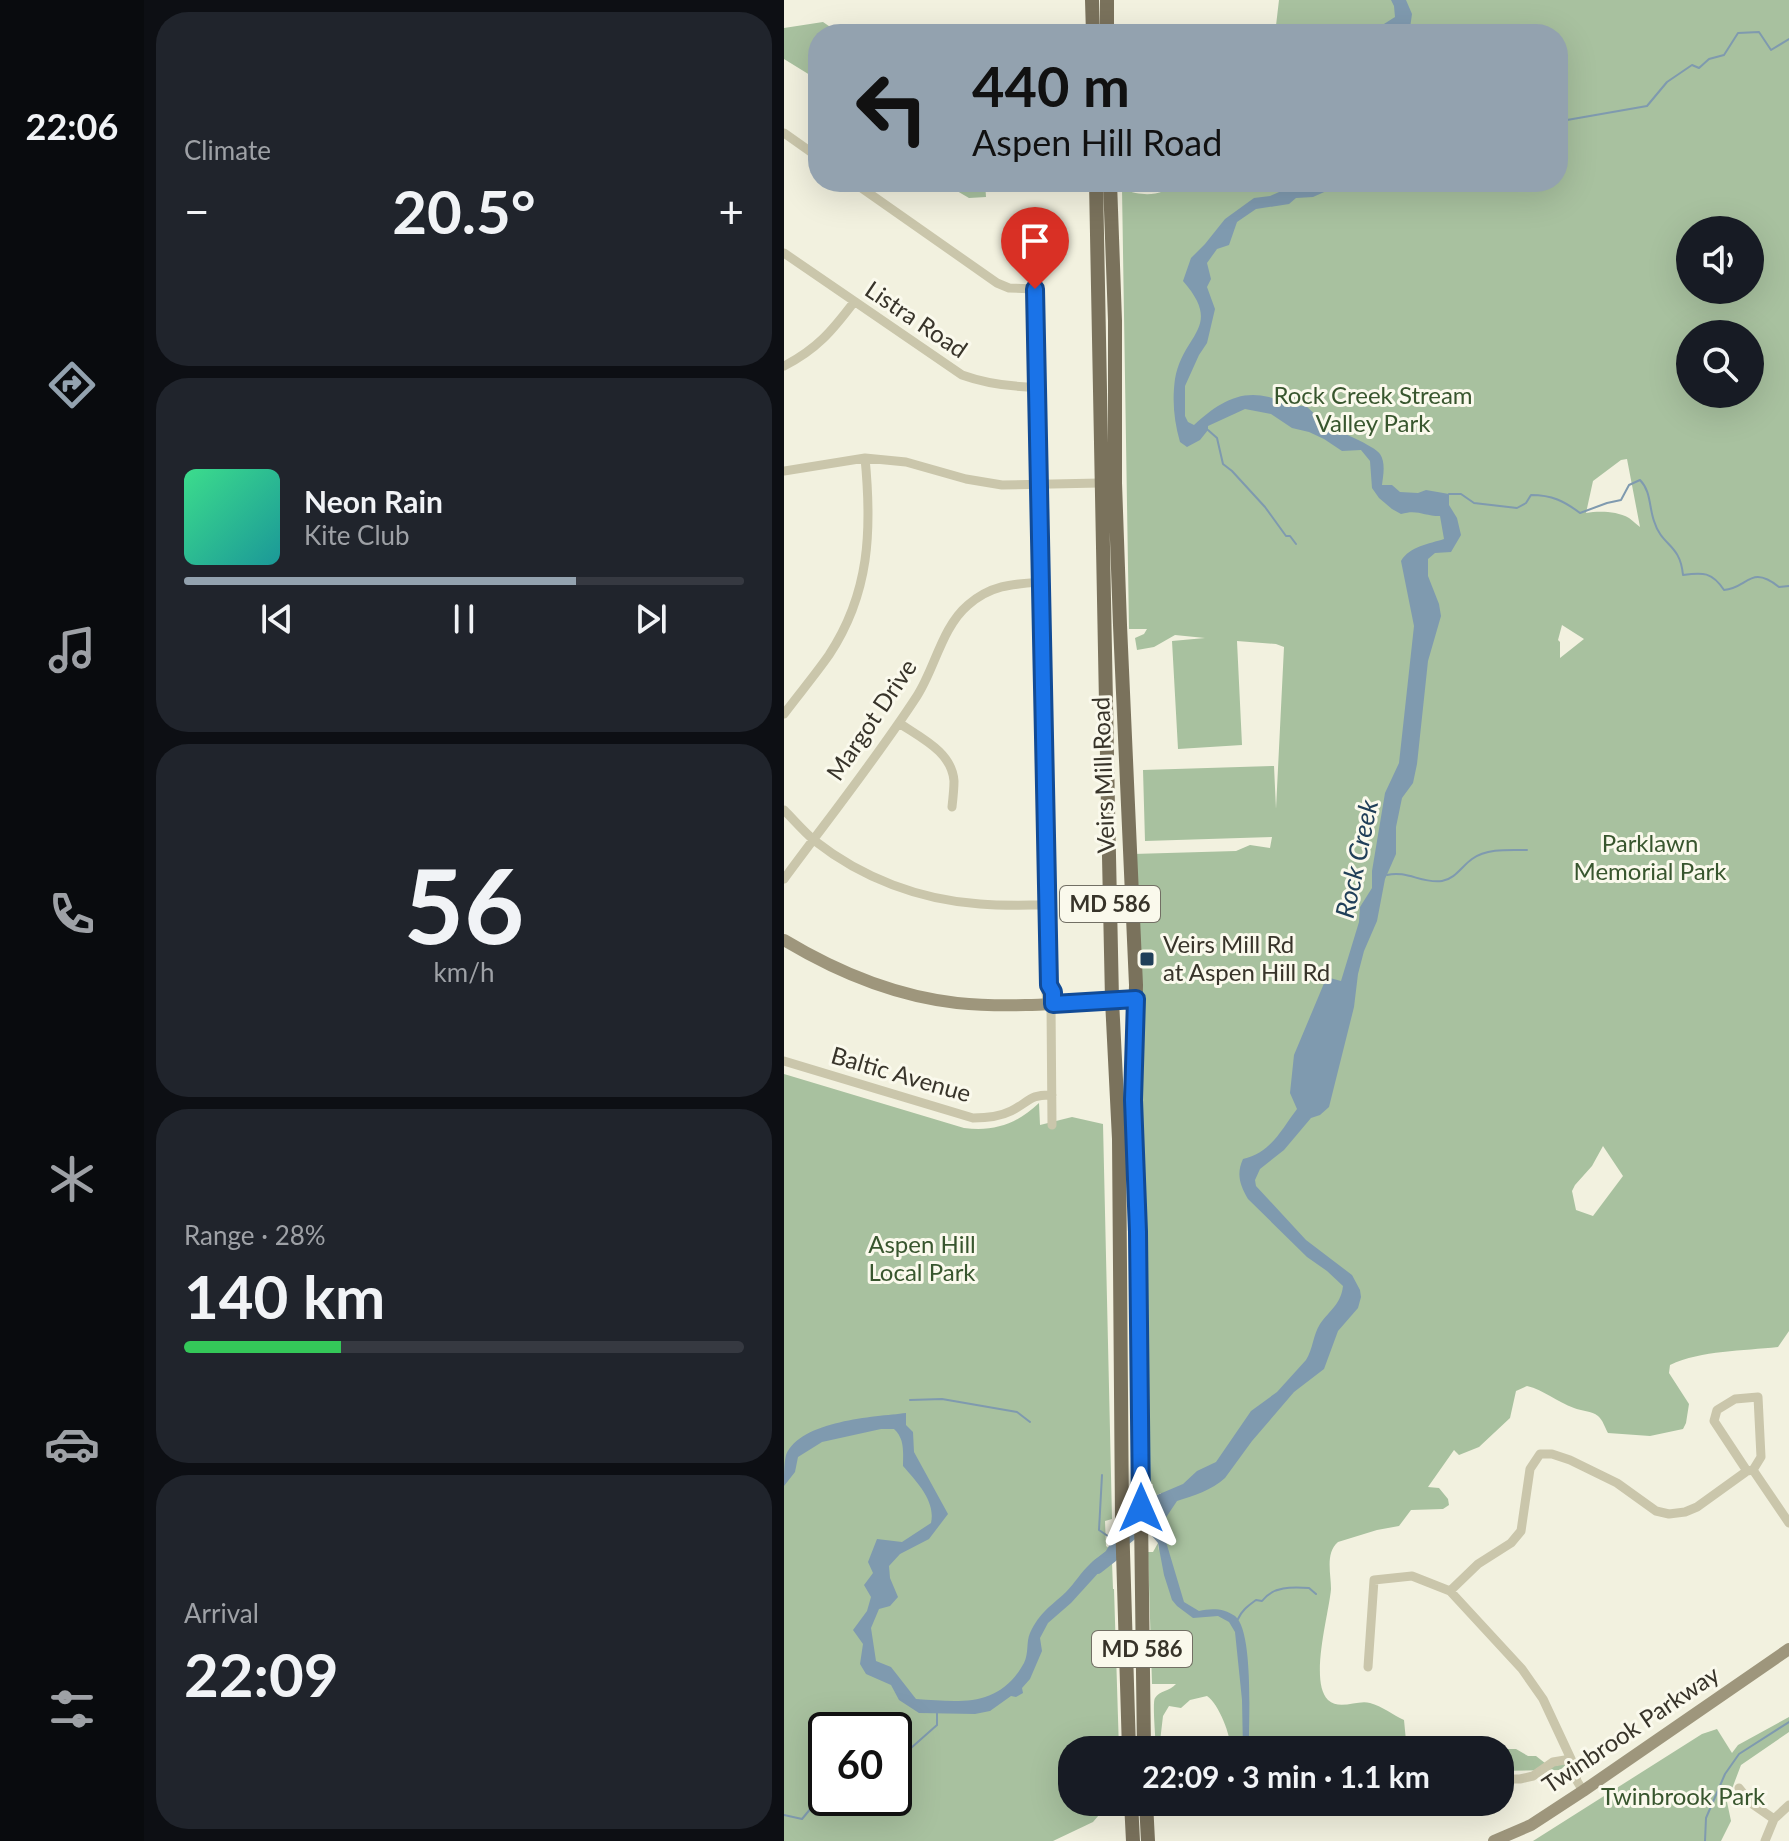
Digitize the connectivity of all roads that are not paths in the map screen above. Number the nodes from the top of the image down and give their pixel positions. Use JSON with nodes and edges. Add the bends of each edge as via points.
{"nodes":[{"id":1,"x":1092,"y":0,"type":"edge"},
{"id":2,"x":1107,"y":0,"type":"edge"},
{"id":3,"x":1093,"y":24,"type":"edge"},
{"id":4,"x":1107,"y":24,"type":"edge"},
{"id":5,"x":784,"y":133,"type":"edge"},
{"id":6,"x":808,"y":150,"type":"edge"},
{"id":7,"x":867,"y":192,"type":"edge"},
{"id":8,"x":1097,"y":192,"type":"edge"},
{"id":9,"x":1109,"y":192,"type":"edge"},
{"id":10,"x":1035,"y":248,"type":"dead end"},
{"id":11,"x":784,"y":253,"type":"edge"},
{"id":12,"x":1104,"y":262,"type":"junction"},
{"id":13,"x":1035,"y":289,"type":"junction"},
{"id":14,"x":854,"y":302,"type":"junction"},
{"id":15,"x":784,"y":366,"type":"edge"},
{"id":16,"x":1038,"y":387,"type":"junction"},
{"id":17,"x":1100,"y":439,"type":"junction"},
{"id":18,"x":1115,"y":439,"type":"junction"},
{"id":19,"x":865,"y":458,"type":"junction"},
{"id":20,"x":784,"y":471,"type":"edge"},
{"id":21,"x":1100,"y":483,"type":"junction"},
{"id":22,"x":1040,"y":485,"type":"junction"},
{"id":23,"x":1042,"y":582,"type":"junction"},
{"id":24,"x":784,"y":714,"type":"edge"},
{"id":25,"x":899,"y":723,"type":"junction"},
{"id":26,"x":952,"y":807,"type":"dead end"},
{"id":27,"x":784,"y":810,"type":"edge"},
{"id":28,"x":813,"y":839,"type":"junction"},
{"id":29,"x":784,"y":879,"type":"edge"},
{"id":30,"x":1048,"y":905,"type":"junction"},
{"id":31,"x":784,"y":940,"type":"edge"},
{"id":32,"x":1136,"y":999,"type":"junction"},
{"id":33,"x":1112,"y":1000,"type":"junction"},
{"id":34,"x":1050,"y":1004,"type":"junction"},
{"id":35,"x":784,"y":1061,"type":"edge"},
{"id":36,"x":1052,"y":1095,"type":"junction"},
{"id":37,"x":1052,"y":1125,"type":"dead end"},
{"id":38,"x":1750,"y":1471,"type":"junction"},
{"id":39,"x":1789,"y":1523,"type":"edge"},
{"id":40,"x":1450,"y":1591,"type":"junction"},
{"id":41,"x":1789,"y":1649,"type":"edge"},
{"id":42,"x":1368,"y":1667,"type":"dead end"},
{"id":43,"x":1129,"y":1736,"type":"edge"},
{"id":44,"x":1144,"y":1736,"type":"edge"},
{"id":45,"x":1571,"y":1759,"type":"junction"},
{"id":46,"x":1514,"y":1779,"type":"edge"},
{"id":47,"x":1739,"y":1788,"type":"dead end"},
{"id":48,"x":1583,"y":1791,"type":"junction"},
{"id":49,"x":1789,"y":1805,"type":"edge"},
{"id":50,"x":1132,"y":1816,"type":"edge"},
{"id":51,"x":1147,"y":1816,"type":"edge"},
{"id":52,"x":1774,"y":1819,"type":"junction"},
{"id":53,"x":1133,"y":1841,"type":"edge"},
{"id":54,"x":1148,"y":1841,"type":"edge"},
{"id":55,"x":1494,"y":1841,"type":"edge"},
{"id":56,"x":1765,"y":1841,"type":"edge"}],
"edges":[{"from":1,"to":3,"type":"main road"},
{"from":2,"to":4,"type":"main road"},
{"from":5,"to":6,"type":"street"},
{"from":7,"to":13,"type":"street","via":[[997,283]]},
{"from":8,"to":12,"type":"main road","name":"Veirs Mill Road","number":"MD 586"},
{"from":9,"to":12,"type":"main road","name":"Veirs Mill Road","number":"MD 586"},
{"from":10,"to":13,"type":"street"},
{"from":11,"to":14,"type":"street","name":"Listra Road"},
{"from":12,"to":17,"type":"main road","name":"Veirs Mill Road","number":"MD 586"},
{"from":12,"to":18,"type":"main road","name":"Veirs Mill Road","number":"MD 586","via":[[1115,321]]},
{"from":13,"to":16,"type":"street"},
{"from":14,"to":15,"type":"street","via":[[831,332]]},
{"from":14,"to":16,"type":"street","name":"Listra Road","via":[[962,375],[987,383]]},
{"from":16,"to":22,"type":"street"},
{"from":17,"to":18,"type":"main road"},
{"from":17,"to":21,"type":"main road","name":"Veirs Mill Road","number":"MD 586"},
{"from":18,"to":32,"type":"main road","name":"Veirs Mill Road","number":"MD 586"},
{"from":19,"to":20,"type":"street"},
{"from":19,"to":22,"type":"street","via":[[906,462],[1002,485]]},
{"from":19,"to":24,"type":"street","via":[[869,537],[862,579],[830,654]]},
{"from":21,"to":22,"type":"street"},
{"from":21,"to":33,"type":"main road","name":"Veirs Mill Road","number":"MD 586"},
{"from":22,"to":23,"type":"street"},
{"from":23,"to":25,"type":"street","name":"Margot Drive","via":[[997,587],[964,608]]},
{"from":23,"to":30,"type":"street"},
{"from":25,"to":26,"type":"street","via":[[948,760],[954,779]]},
{"from":25,"to":28,"type":"street","name":"Margot Drive"},
{"from":27,"to":28,"type":"street"},
{"from":28,"to":29,"type":"street","name":"Margot Drive"},
{"from":28,"to":30,"type":"street","via":[[864,872],[923,895],[982,905]]},
{"from":30,"to":34,"type":"street"},
{"from":31,"to":34,"type":"street","via":[[856,977],[900,991],[957,1003]]},
{"from":32,"to":33,"type":"street"},
{"from":32,"to":44,"type":"main road","name":"Veirs Mill Road","number":"MD 586","via":[[1133,1100]]},
{"from":33,"to":34,"type":"street"},
{"from":33,"to":43,"type":"main road","name":"Veirs Mill Road","number":"MD 586"},
{"from":34,"to":36,"type":"street"},
{"from":35,"to":36,"type":"street","name":"Baltic Avenue","via":[[973,1118],[1009,1112],[1038,1094]]},
{"from":36,"to":37,"type":"street"},
{"from":38,"to":38,"type":"street","via":[[1761,1457],[1758,1397],[1735,1399],[1717,1410],[1714,1421]]},
{"from":38,"to":39,"type":"street"},
{"from":38,"to":40,"type":"street","via":[[1697,1507],[1669,1514],[1570,1460],[1540,1454],[1530,1469],[1521,1531]]},
{"from":40,"to":42,"type":"street","via":[[1412,1576],[1374,1580]]},
{"from":40,"to":45,"type":"street","via":[[1522,1669],[1543,1699]]},
{"from":41,"to":48,"type":"street","name":"Twinbrook Parkway"},
{"from":45,"to":46,"type":"street"},
{"from":45,"to":48,"type":"street"},
{"from":47,"to":52,"type":"street"},
{"from":48,"to":55,"type":"street","name":"Twinbrook Parkway","via":[[1531,1825]]},
{"from":49,"to":52,"type":"street"},
{"from":50,"to":53,"type":"main road"},
{"from":51,"to":54,"type":"main road"},
{"from":52,"to":56,"type":"street"}]}
